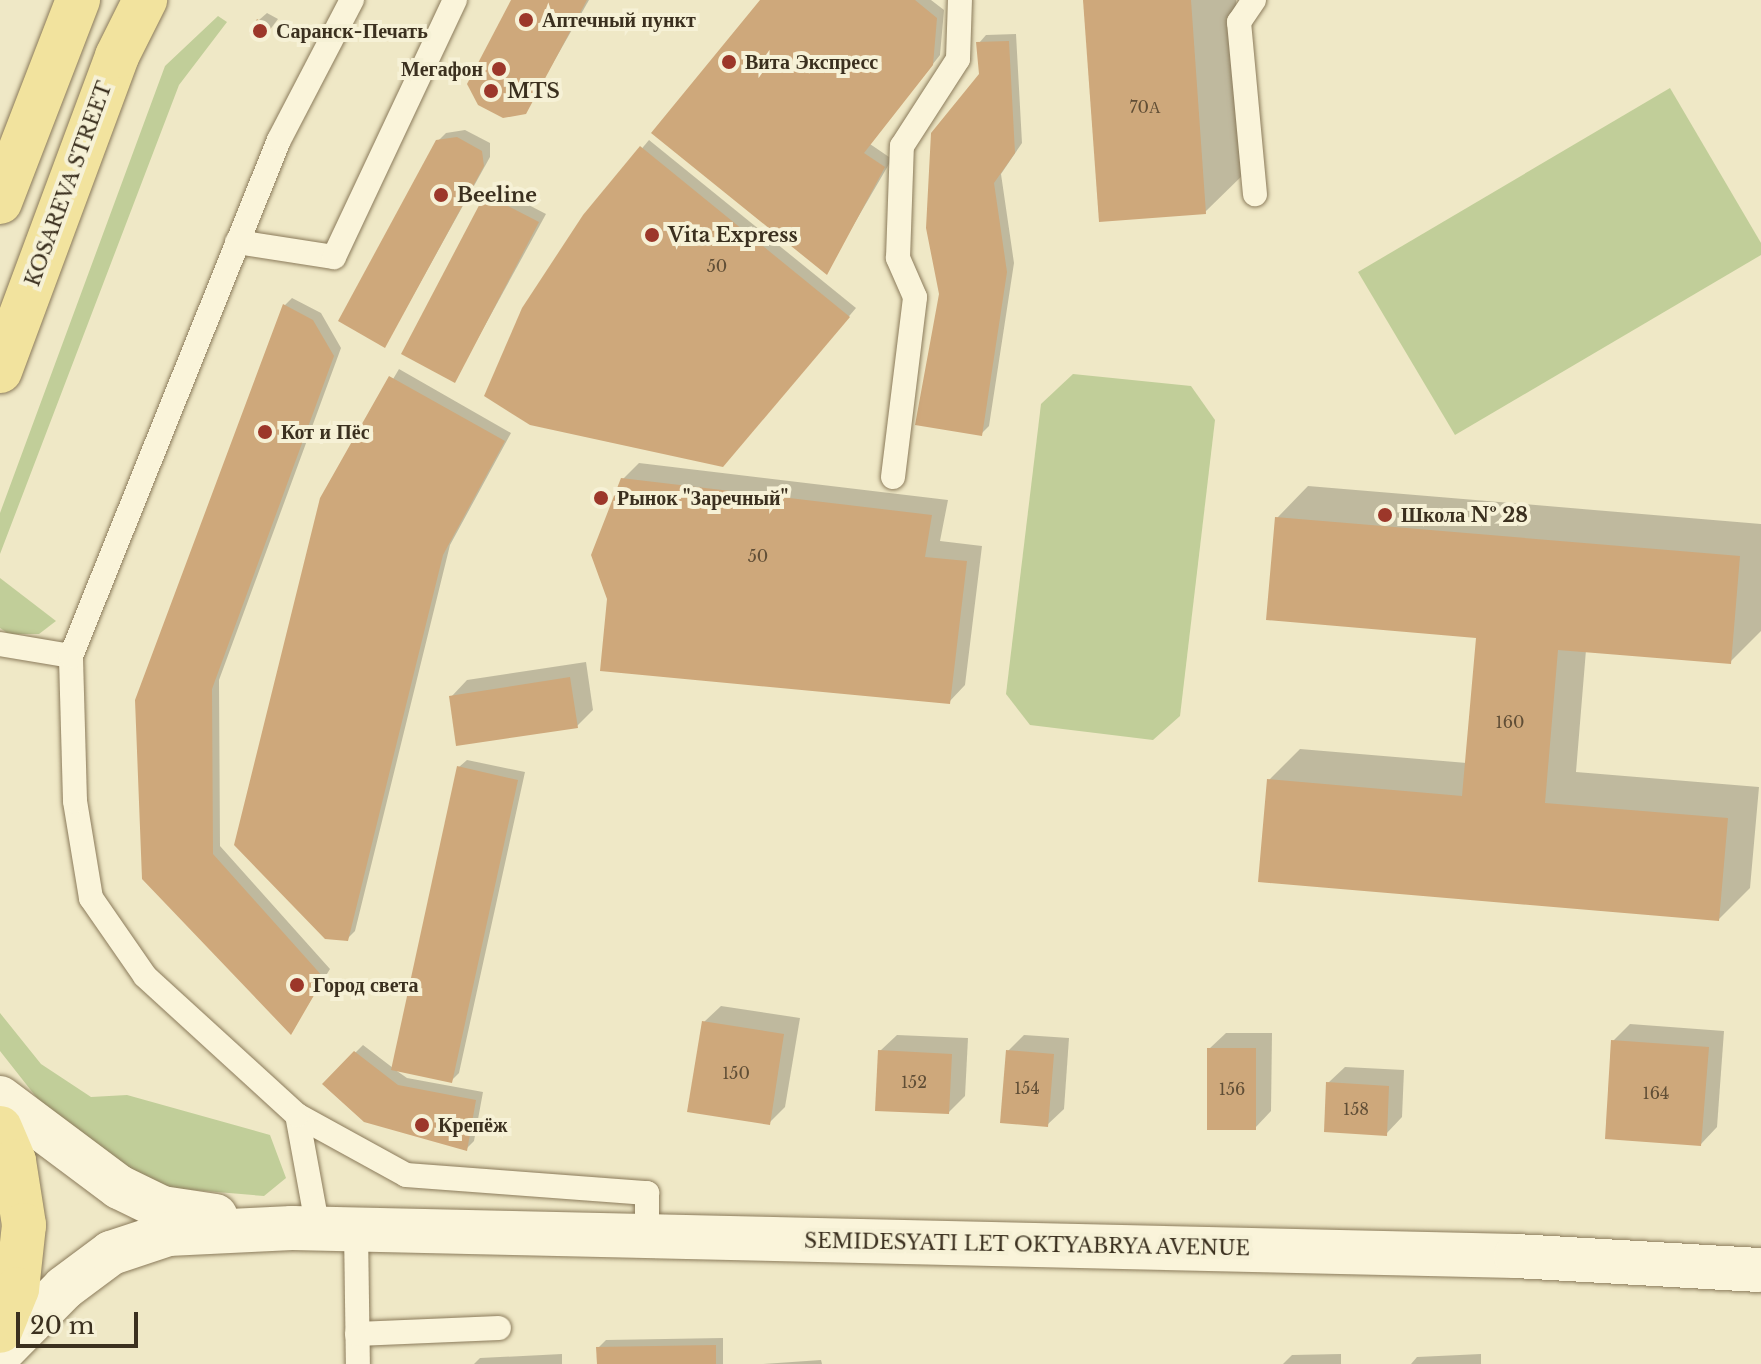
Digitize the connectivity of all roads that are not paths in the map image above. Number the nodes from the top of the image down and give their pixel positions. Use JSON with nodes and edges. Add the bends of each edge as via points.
{"nodes":[{"id":1,"x":78,"y":0,"type":"edge"},
{"id":2,"x":145,"y":0,"type":"edge"},
{"id":3,"x":352,"y":0,"type":"edge"},
{"id":4,"x":455,"y":0,"type":"edge"},
{"id":5,"x":960,"y":0,"type":"edge"},
{"id":6,"x":1254,"y":0,"type":"edge"},
{"id":7,"x":1255,"y":194,"type":"dead end"},
{"id":8,"x":0,"y":202,"type":"edge"},
{"id":9,"x":237,"y":242,"type":"junction"},
{"id":10,"x":0,"y":371,"type":"edge"},
{"id":11,"x":893,"y":477,"type":"dead end"},
{"id":12,"x":0,"y":644,"type":"edge"},
{"id":13,"x":71,"y":656,"type":"junction"},
{"id":14,"x":0,"y":1098,"type":"edge"},
{"id":15,"x":297,"y":1115,"type":"junction"},
{"id":16,"x":0,"y":1128,"type":"edge"},
{"id":17,"x":322,"y":1229,"type":"junction"},
{"id":18,"x":647,"y":1236,"type":"junction"},
{"id":19,"x":1761,"y":1270,"type":"edge"},
{"id":20,"x":499,"y":1328,"type":"dead end"},
{"id":21,"x":0,"y":1331,"type":"edge"},
{"id":22,"x":357,"y":1334,"type":"junction"},
{"id":23,"x":0,"y":1353,"type":"edge"},
{"id":24,"x":358,"y":1364,"type":"edge"}],
"edges":[{"from":1,"to":8,"type":"main road"},
{"from":2,"to":10,"type":"main road","name":"KOSAREVA STREET","via":[[117,56]]},
{"from":3,"to":9,"type":"lane","via":[[279,140]]},
{"from":4,"to":9,"type":"lane","via":[[334,257]]},
{"from":5,"to":11,"type":"lane","via":[[958,59],[902,146],[898,258],[915,297]]},
{"from":6,"to":7,"type":"lane","via":[[1239,22]]},
{"from":9,"to":13,"type":"lane"},
{"from":12,"to":13,"type":"lane"},
{"from":13,"to":15,"type":"lane","via":[[75,801],[91,898],[145,976]]},
{"from":14,"to":17,"type":"main road","name":"SEMIDESYATI LET OKTYABRYA AVENUE","via":[[119,1187],[162,1208]]},
{"from":15,"to":17,"type":"lane"},
{"from":15,"to":18,"type":"lane","via":[[406,1175],[647,1193]]},
{"from":16,"to":21,"type":"main road","via":[[14,1161],[24,1225],[17,1289]]},
{"from":17,"to":18,"type":"main road","name":"SEMIDESYATI LET OKTYABRYA AVENUE"},
{"from":17,"to":22,"type":"lane"},
{"from":17,"to":23,"type":"main road","name":"SEMIDESYATI LET OKTYABRYA AVENUE","via":[[168,1234],[111,1253],[64,1288]]},
{"from":18,"to":19,"type":"main road","name":"SEMIDESYATI LET OKTYABRYA AVENUE","via":[[1516,1256]]},
{"from":20,"to":22,"type":"lane"},
{"from":22,"to":24,"type":"lane"}]}
